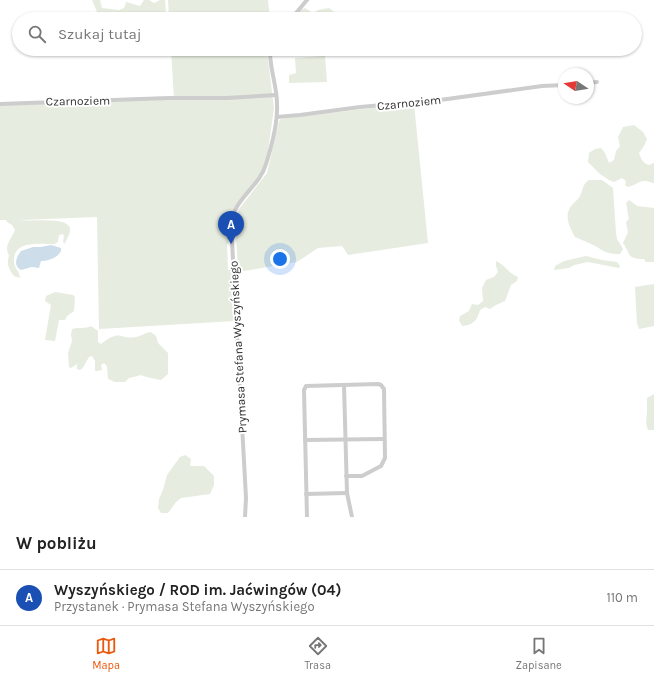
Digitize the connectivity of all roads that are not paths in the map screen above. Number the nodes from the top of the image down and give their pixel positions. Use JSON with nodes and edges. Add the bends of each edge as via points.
{"nodes":[{"id":1,"x":307,"y":0,"type":"edge"},
{"id":2,"x":297,"y":12,"type":"edge"},
{"id":3,"x":271,"y":56,"type":"edge"},
{"id":4,"x":594,"y":82,"type":"edge"},
{"id":5,"x":597,"y":82,"type":"dead end"},
{"id":6,"x":558,"y":85,"type":"edge"},
{"id":7,"x":276,"y":95,"type":"junction"},
{"id":8,"x":0,"y":104,"type":"edge"},
{"id":9,"x":277,"y":117,"type":"junction"},
{"id":10,"x":344,"y":385,"type":"junction"},
{"id":11,"x":384,"y":439,"type":"junction"},
{"id":12,"x":305,"y":440,"type":"junction"},
{"id":13,"x":345,"y":440,"type":"junction"},
{"id":14,"x":346,"y":476,"type":"junction"},
{"id":15,"x":347,"y":493,"type":"junction"},
{"id":16,"x":306,"y":494,"type":"junction"},
{"id":17,"x":245,"y":517,"type":"edge"},
{"id":18,"x":307,"y":517,"type":"edge"},
{"id":19,"x":352,"y":517,"type":"edge"}],
"edges":[{"from":1,"to":2,"type":"street"},
{"from":3,"to":7,"type":"street"},
{"from":4,"to":5,"type":"street"},
{"from":6,"to":9,"type":"street","name":"Czarnoziem"},
{"from":7,"to":8,"type":"street","name":"Czarnoziem"},
{"from":7,"to":9,"type":"street"},
{"from":9,"to":17,"type":"street","name":"Prymasa Stefana Wyszyńskiego","via":[[264,172],[238,205],[231,223]]},
{"from":10,"to":11,"type":"street","via":[[381,385],[384,388]]},
{"from":10,"to":12,"type":"street","via":[[306,386]]},
{"from":10,"to":13,"type":"street"},
{"from":11,"to":13,"type":"street"},
{"from":11,"to":14,"type":"street","via":[[385,458],[380,466],[362,476]]},
{"from":12,"to":13,"type":"street"},
{"from":12,"to":16,"type":"street"},
{"from":13,"to":14,"type":"street"},
{"from":14,"to":15,"type":"street"},
{"from":15,"to":16,"type":"street"},
{"from":15,"to":19,"type":"street"},
{"from":16,"to":18,"type":"street"}]}
